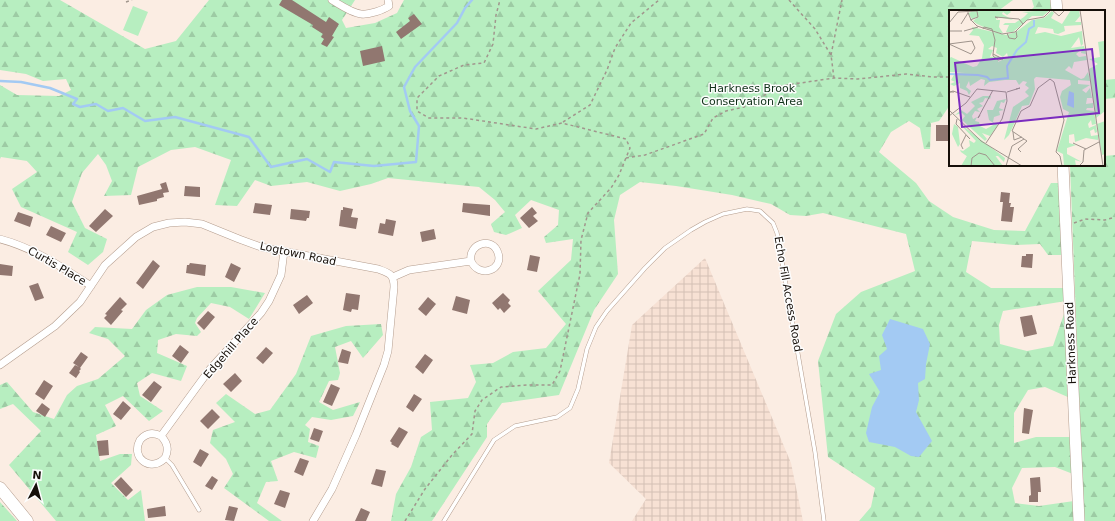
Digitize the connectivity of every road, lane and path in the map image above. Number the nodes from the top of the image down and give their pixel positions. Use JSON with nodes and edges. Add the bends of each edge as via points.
{"nodes":[{"id":1,"x":132,"y":0,"type":"edge"},
{"id":2,"x":332,"y":0,"type":"edge"},
{"id":3,"x":388,"y":0,"type":"edge"},
{"id":4,"x":500,"y":0,"type":"edge"},
{"id":5,"x":659,"y":0,"type":"edge"},
{"id":6,"x":789,"y":0,"type":"edge"},
{"id":7,"x":842,"y":0,"type":"edge"},
{"id":8,"x":1056,"y":0,"type":"edge"},
{"id":9,"x":126,"y":2,"type":"dead end"},
{"id":10,"x":1057,"y":10,"type":"edge"},
{"id":11,"x":831,"y":55,"type":"junction"},
{"id":12,"x":949,"y":77,"type":"edge"},
{"id":13,"x":834,"y":78,"type":"junction"},
{"id":14,"x":562,"y":123,"type":"junction"},
{"id":15,"x":626,"y":158,"type":"junction"},
{"id":16,"x":1063,"y":166,"type":"edge"},
{"id":17,"x":1115,"y":217,"type":"edge"},
{"id":18,"x":1066,"y":230,"type":"junction"},
{"id":19,"x":0,"y":239,"type":"edge"},
{"id":20,"x":284,"y":252,"type":"junction"},
{"id":21,"x":471,"y":262,"type":"junction"},
{"id":22,"x":393,"y":277,"type":"junction"},
{"id":23,"x":91,"y":286,"type":"junction"},
{"id":24,"x":0,"y":366,"type":"edge"},
{"id":25,"x":161,"y":436,"type":"junction"},
{"id":26,"x":165,"y":458,"type":"junction"},
{"id":27,"x":0,"y":488,"type":"edge"},
{"id":28,"x":199,"y":510,"type":"dead end"},
{"id":29,"x":27,"y":521,"type":"edge"},
{"id":30,"x":313,"y":521,"type":"edge"},
{"id":31,"x":404,"y":521,"type":"edge"},
{"id":32,"x":444,"y":521,"type":"edge"},
{"id":33,"x":824,"y":521,"type":"edge"},
{"id":34,"x":1079,"y":521,"type":"edge"}],
"edges":[{"from":1,"to":9,"type":"path"},
{"from":2,"to":3,"type":"street","via":[[362,14],[383,10],[389,6]]},
{"from":4,"to":14,"type":"path","via":[[493,44],[484,63],[464,65],[439,76],[418,98],[417,111],[429,118],[463,118],[536,129]]},
{"from":5,"to":14,"type":"path","via":[[631,23],[615,48],[590,104]]},
{"from":6,"to":11,"type":"path","via":[[815,29]]},
{"from":7,"to":11,"type":"path"},
{"from":8,"to":10,"type":"main road"},
{"from":11,"to":13,"type":"path"},
{"from":12,"to":13,"type":"path","via":[[906,74],[858,79]]},
{"from":13,"to":15,"type":"path","via":[[780,86],[744,107],[726,111],[713,118],[704,134],[645,155]]},
{"from":14,"to":15,"type":"path","via":[[626,139],[630,148]]},
{"from":15,"to":31,"type":"path","via":[[611,188],[588,213],[581,240],[580,274],[560,370],[552,385],[501,387],[482,400],[475,412],[472,434],[452,455]]},
{"from":16,"to":18,"type":"main road","name":"Harkness Road"},
{"from":17,"to":18,"type":"path","via":[[1104,220],[1085,219],[1074,223]]},
{"from":18,"to":34,"type":"main road","name":"Harkness Road"},
{"from":19,"to":23,"type":"street","name":"Curtis Place","via":[[42,255]]},
{"from":20,"to":22,"type":"street","name":"Logtown Road","via":[[378,269]]},
{"from":20,"to":23,"type":"street","name":"Logtown Road","via":[[246,242],[202,224],[169,224],[153,227],[136,237],[105,265]]},
{"from":20,"to":25,"type":"street","name":"Edgehill Place","via":[[281,275],[261,313],[210,369]]},
{"from":21,"to":21,"type":"street","via":[[472,252],[480,244],[492,245],[498,252],[497,264],[489,270],[478,270]]},
{"from":21,"to":22,"type":"street","via":[[409,270]]},
{"from":22,"to":30,"type":"street","via":[[390,332],[384,365],[332,489]]},
{"from":23,"to":24,"type":"street","name":"Logtown Road","via":[[80,302],[55,326]]},
{"from":25,"to":26,"type":"street","via":[[168,448]]},
{"from":25,"to":26,"type":"street","via":[[144,436],[138,442],[137,450],[140,458],[147,464],[158,463]]},
{"from":26,"to":28,"type":"lane","via":[[172,465]]},
{"from":27,"to":29,"type":"highway"},
{"from":32,"to":33,"type":"lane","name":"Echo Fill Access Road","via":[[494,440],[516,426],[557,417],[570,408],[596,327],[645,268],[665,248],[691,230],[723,214],[747,209],[760,211],[773,223],[777,233],[815,452]]}]}
